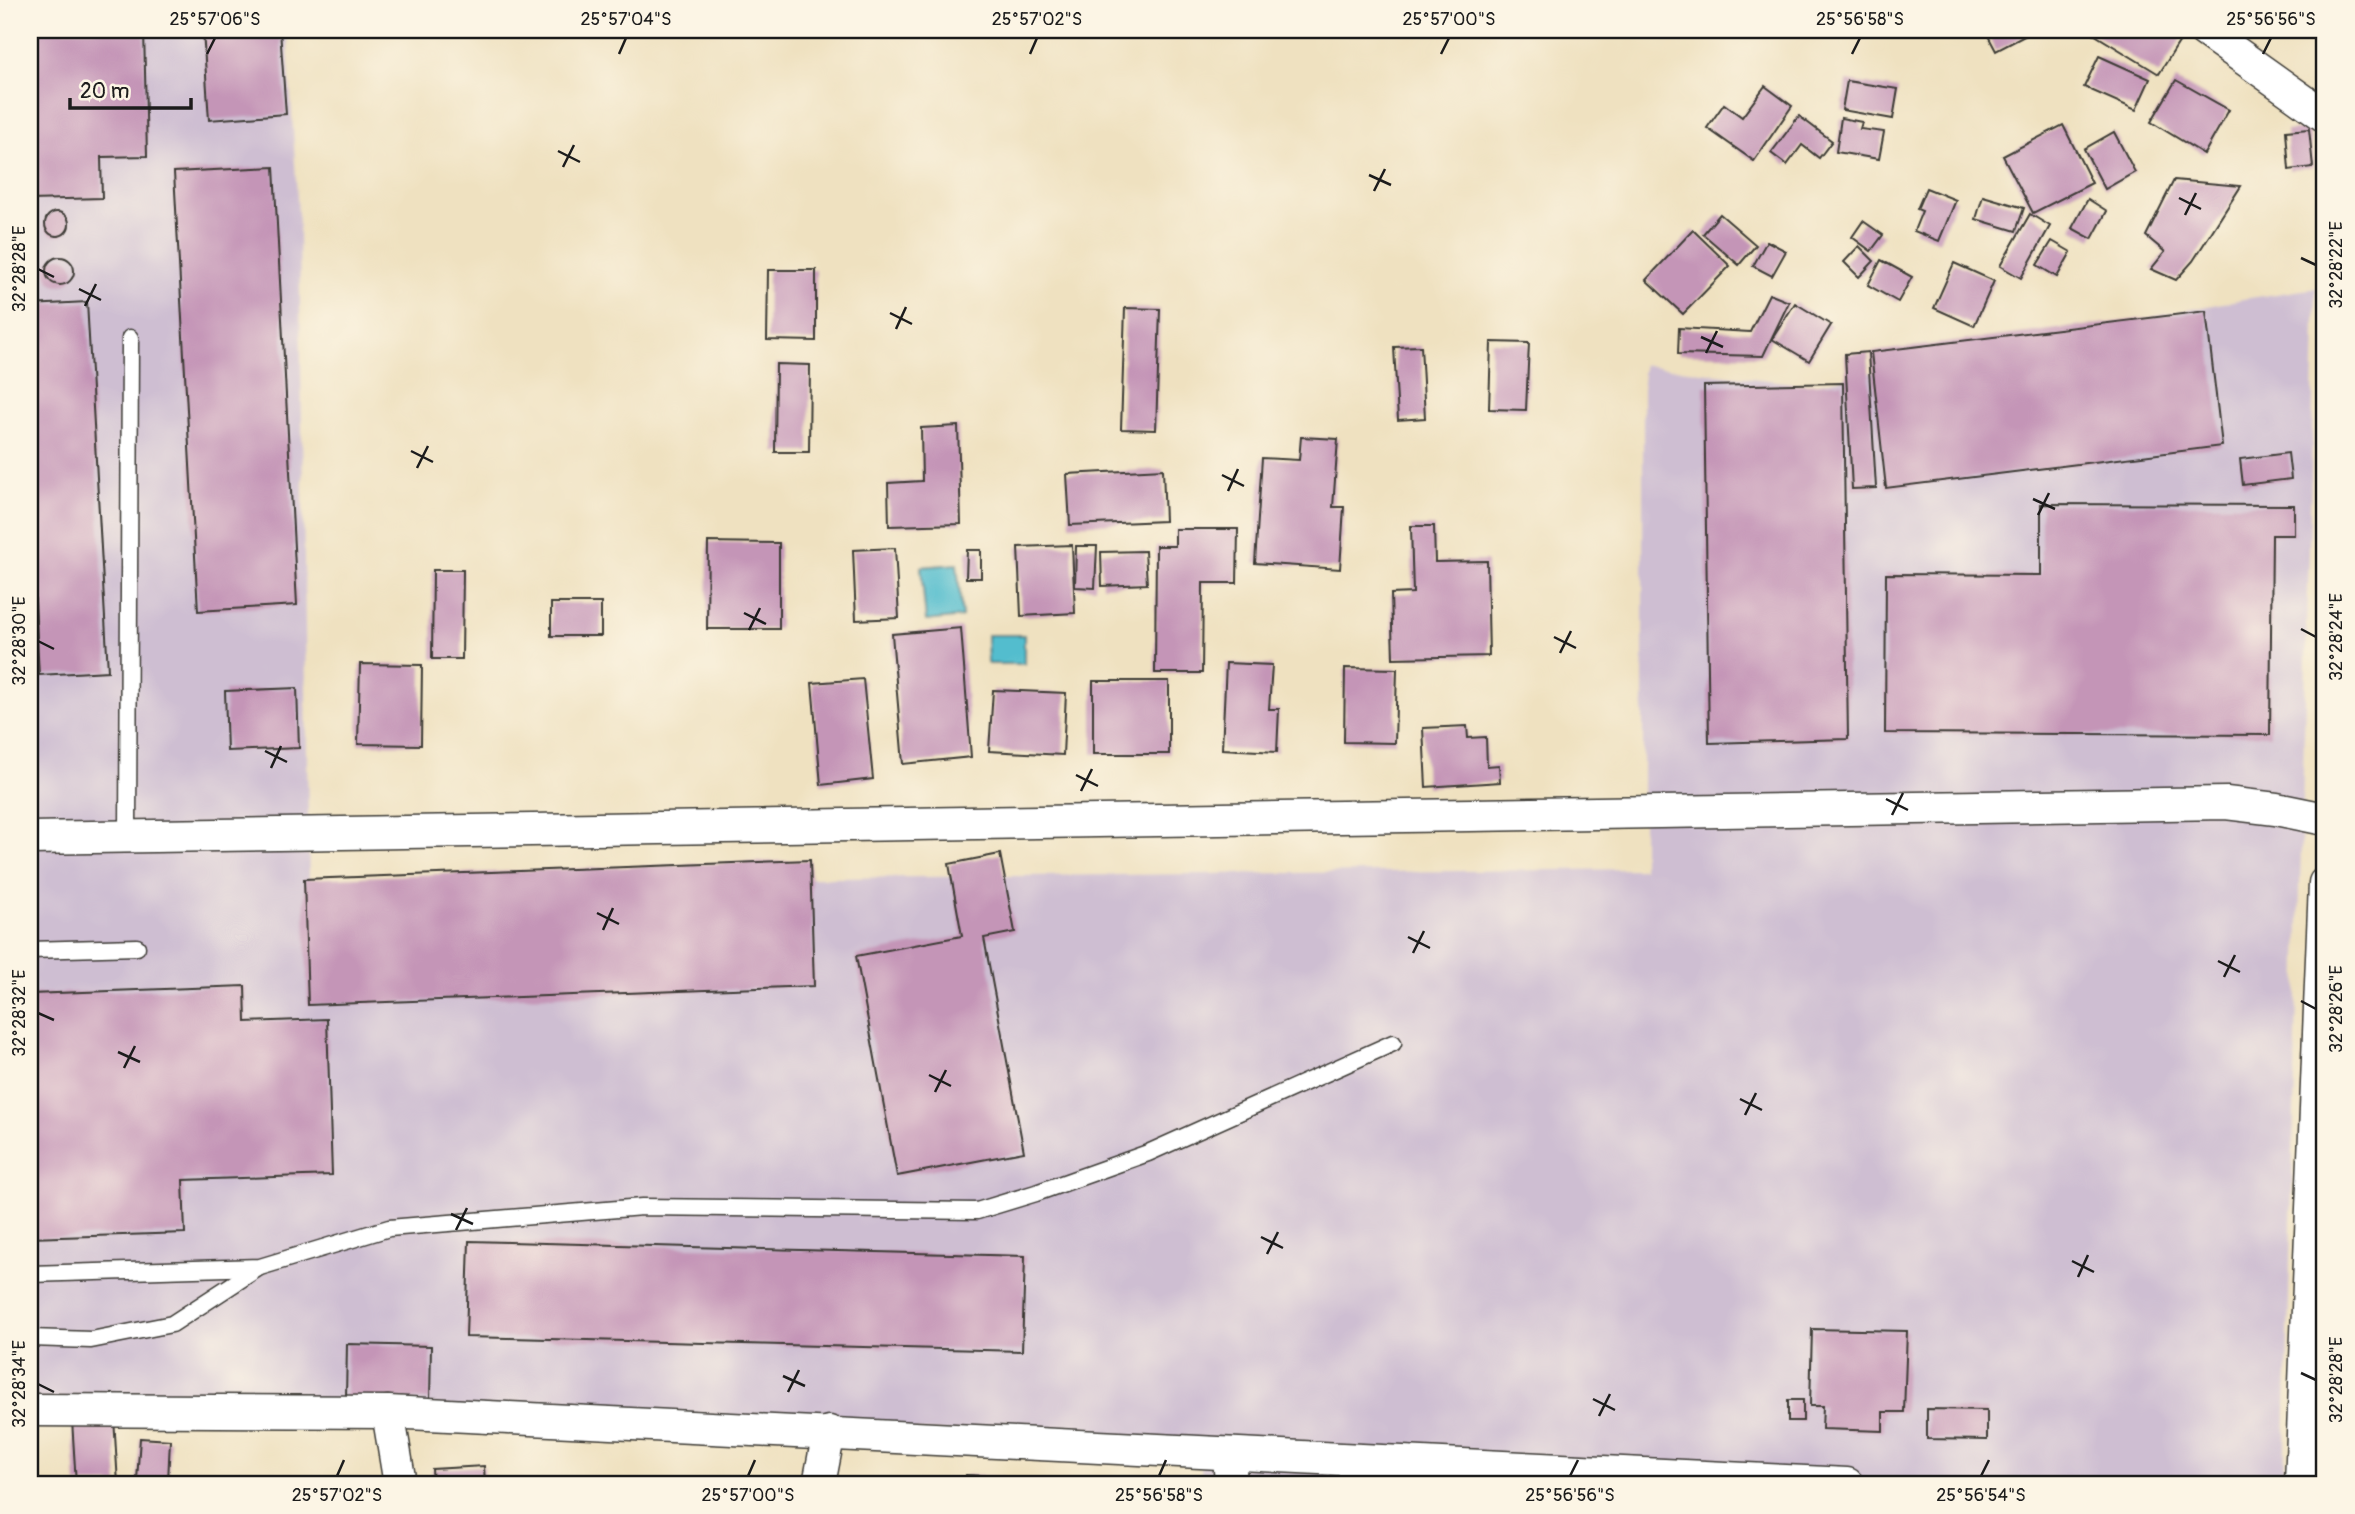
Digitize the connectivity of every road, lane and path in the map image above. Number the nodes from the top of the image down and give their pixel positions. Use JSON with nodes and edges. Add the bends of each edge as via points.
{"nodes":[{"id":1,"x":2204,"y":30,"type":"edge"},
{"id":2,"x":2325,"y":116,"type":"edge"},
{"id":3,"x":130,"y":338,"type":"dead end"},
{"id":4,"x":2325,"y":819,"type":"edge"},
{"id":5,"x":128,"y":836,"type":"junction"},
{"id":6,"x":30,"y":838,"type":"edge"},
{"id":7,"x":2325,"y":883,"type":"edge"},
{"id":8,"x":137,"y":947,"type":"dead end"},
{"id":9,"x":30,"y":950,"type":"edge"},
{"id":10,"x":1393,"y":1043,"type":"dead end"},
{"id":11,"x":260,"y":1267,"type":"junction"},
{"id":12,"x":30,"y":1273,"type":"edge"},
{"id":13,"x":30,"y":1338,"type":"edge"},
{"id":14,"x":30,"y":1409,"type":"edge"},
{"id":15,"x":388,"y":1412,"type":"junction"},
{"id":16,"x":829,"y":1432,"type":"junction"},
{"id":17,"x":1230,"y":1469,"type":"edge"},
{"id":18,"x":1462,"y":1474,"type":"edge"},
{"id":19,"x":400,"y":1484,"type":"edge"},
{"id":20,"x":819,"y":1484,"type":"edge"},
{"id":21,"x":1847,"y":1484,"type":"edge"},
{"id":22,"x":2301,"y":1484,"type":"edge"}],
"edges":[{"from":1,"to":2,"type":"street"},
{"from":3,"to":5,"type":"lane"},
{"from":4,"to":5,"type":"street","via":[[2226,803]]},
{"from":5,"to":6,"type":"street"},
{"from":7,"to":22,"type":"street"},
{"from":8,"to":9,"type":"lane"},
{"from":10,"to":11,"type":"lane","via":[[1148,1153],[977,1211],[642,1207],[389,1228]]},
{"from":11,"to":12,"type":"lane"},
{"from":11,"to":13,"type":"lane","via":[[172,1324],[91,1340]]},
{"from":14,"to":15,"type":"street"},
{"from":15,"to":16,"type":"street"},
{"from":15,"to":19,"type":"street"},
{"from":16,"to":17,"type":"street"},
{"from":16,"to":20,"type":"street"},
{"from":17,"to":18,"type":"street"},
{"from":18,"to":21,"type":"street"}]}
